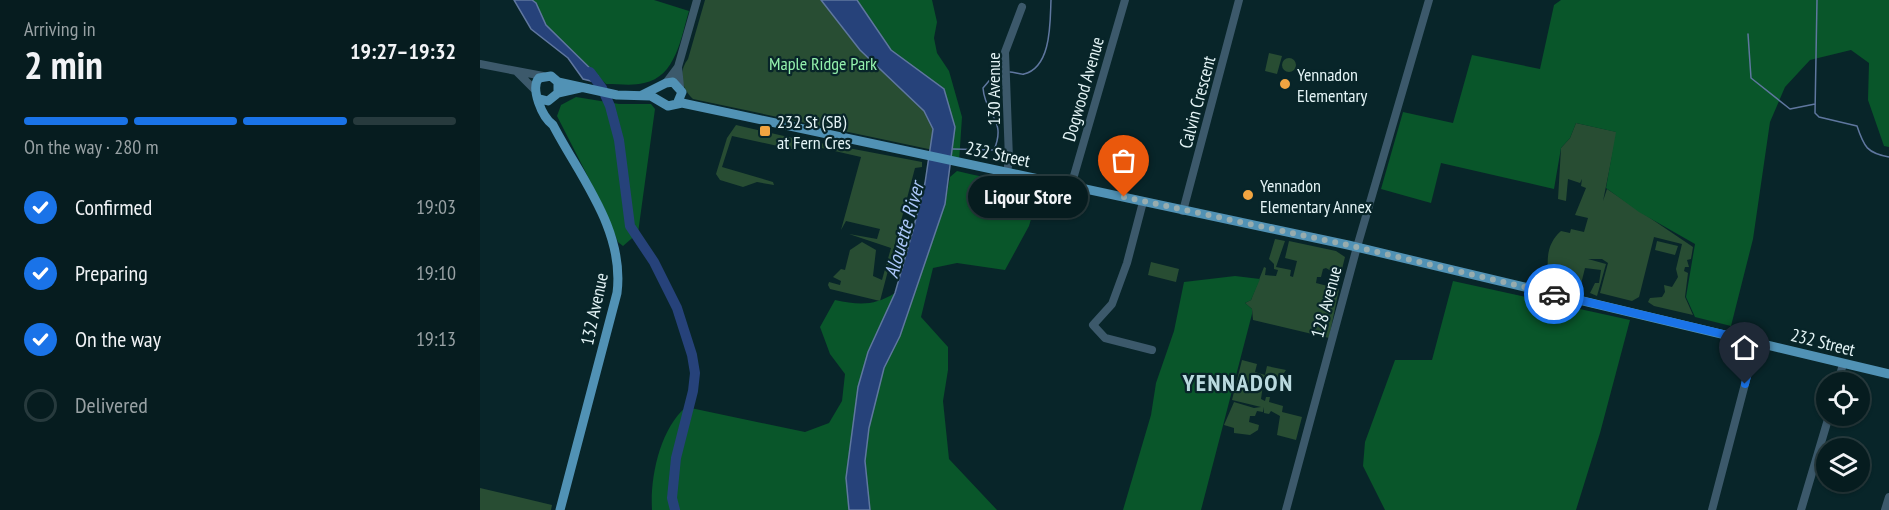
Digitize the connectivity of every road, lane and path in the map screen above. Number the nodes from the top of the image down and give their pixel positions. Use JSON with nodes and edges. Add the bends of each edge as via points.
{"nodes":[{"id":1,"x":697,"y":0,"type":"edge"},
{"id":2,"x":1125,"y":0,"type":"edge"},
{"id":3,"x":1239,"y":0,"type":"edge"},
{"id":4,"x":1429,"y":0,"type":"edge"},
{"id":5,"x":1022,"y":7,"type":"dead end"},
{"id":6,"x":480,"y":64,"type":"edge"},
{"id":7,"x":678,"y":67,"type":"junction"},
{"id":8,"x":516,"y":71,"type":"junction"},
{"id":9,"x":543,"y":76,"type":"junction"},
{"id":10,"x":558,"y":82,"type":"junction"},
{"id":11,"x":663,"y":85,"type":"junction"},
{"id":12,"x":582,"y":88,"type":"junction"},
{"id":13,"x":534,"y":89,"type":"junction"},
{"id":14,"x":681,"y":89,"type":"junction"},
{"id":15,"x":642,"y":95,"type":"junction"},
{"id":16,"x":556,"y":96,"type":"junction"},
{"id":17,"x":540,"y":99,"type":"junction"},
{"id":18,"x":660,"y":100,"type":"junction"},
{"id":19,"x":677,"y":104,"type":"junction"},
{"id":20,"x":696,"y":106,"type":"junction"},
{"id":21,"x":553,"y":125,"type":"junction"},
{"id":22,"x":1006,"y":173,"type":"junction"},
{"id":23,"x":1071,"y":186,"type":"junction"},
{"id":24,"x":1143,"y":202,"type":"junction"},
{"id":25,"x":1183,"y":211,"type":"junction"},
{"id":26,"x":1357,"y":247,"type":"junction"},
{"id":27,"x":1756,"y":342,"type":"junction"},
{"id":28,"x":1152,"y":350,"type":"dead end"},
{"id":29,"x":1843,"y":364,"type":"junction"},
{"id":30,"x":1841,"y":372,"type":"edge"},
{"id":31,"x":1889,"y":374,"type":"edge"},
{"id":32,"x":1826,"y":426,"type":"edge"},
{"id":33,"x":1889,"y":497,"type":"edge"},
{"id":34,"x":560,"y":510,"type":"edge"},
{"id":35,"x":1286,"y":510,"type":"edge"},
{"id":36,"x":1712,"y":510,"type":"edge"},
{"id":37,"x":1801,"y":510,"type":"edge"},
{"id":38,"x":1885,"y":510,"type":"edge"}],
"edges":[{"from":1,"to":7,"type":"street"},
{"from":2,"to":23,"type":"street","name":"Dogwood Avenue"},
{"from":3,"to":25,"type":"street","name":"Calvin Crescent"},
{"from":4,"to":26,"type":"street","name":"128 Avenue"},
{"from":5,"to":22,"type":"street","name":"130 Avenue","via":[[1005,52],[1009,159]]},
{"from":6,"to":8,"type":"street"},
{"from":7,"to":11,"type":"street"},
{"from":7,"to":14,"type":"street"},
{"from":8,"to":9,"type":"street"},
{"from":8,"to":13,"type":"street"},
{"from":9,"to":10,"type":"main road"},
{"from":9,"to":13,"type":"main road"},
{"from":10,"to":12,"type":"main road"},
{"from":10,"to":16,"type":"main road"},
{"from":11,"to":14,"type":"main road","via":[[673,82]]},
{"from":11,"to":15,"type":"main road"},
{"from":11,"to":18,"type":"main road"},
{"from":12,"to":15,"type":"main road"},
{"from":12,"to":16,"type":"main road"},
{"from":13,"to":17,"type":"main road"},
{"from":14,"to":19,"type":"main road"},
{"from":14,"to":20,"type":"main road"},
{"from":15,"to":18,"type":"main road"},
{"from":16,"to":17,"type":"main road"},
{"from":16,"to":21,"type":"main road","name":"132 Avenue"},
{"from":17,"to":21,"type":"main road","name":"132 Avenue"},
{"from":18,"to":19,"type":"main road","via":[[668,106]]},
{"from":19,"to":20,"type":"main road","name":"232 Street"},
{"from":20,"to":22,"type":"main road","name":"232 Street"},
{"from":21,"to":34,"type":"main road","name":"132 Avenue","via":[[602,213],[620,270]]},
{"from":22,"to":23,"type":"main road","name":"232 Street"},
{"from":23,"to":24,"type":"main road","name":"232 Street"},
{"from":24,"to":25,"type":"main road","name":"232 Street"},
{"from":24,"to":28,"type":"street","via":[[1112,304],[1093,325],[1105,338]]},
{"from":25,"to":26,"type":"main road","name":"232 Street"},
{"from":26,"to":27,"type":"main road","name":"232 Street"},
{"from":26,"to":35,"type":"street","name":"128 Avenue"},
{"from":27,"to":29,"type":"main road","name":"232 Street"},
{"from":27,"to":36,"type":"street"},
{"from":29,"to":30,"type":"street"},
{"from":29,"to":31,"type":"main road","name":"232 Street"},
{"from":32,"to":37,"type":"street"},
{"from":33,"to":38,"type":"street"}]}
